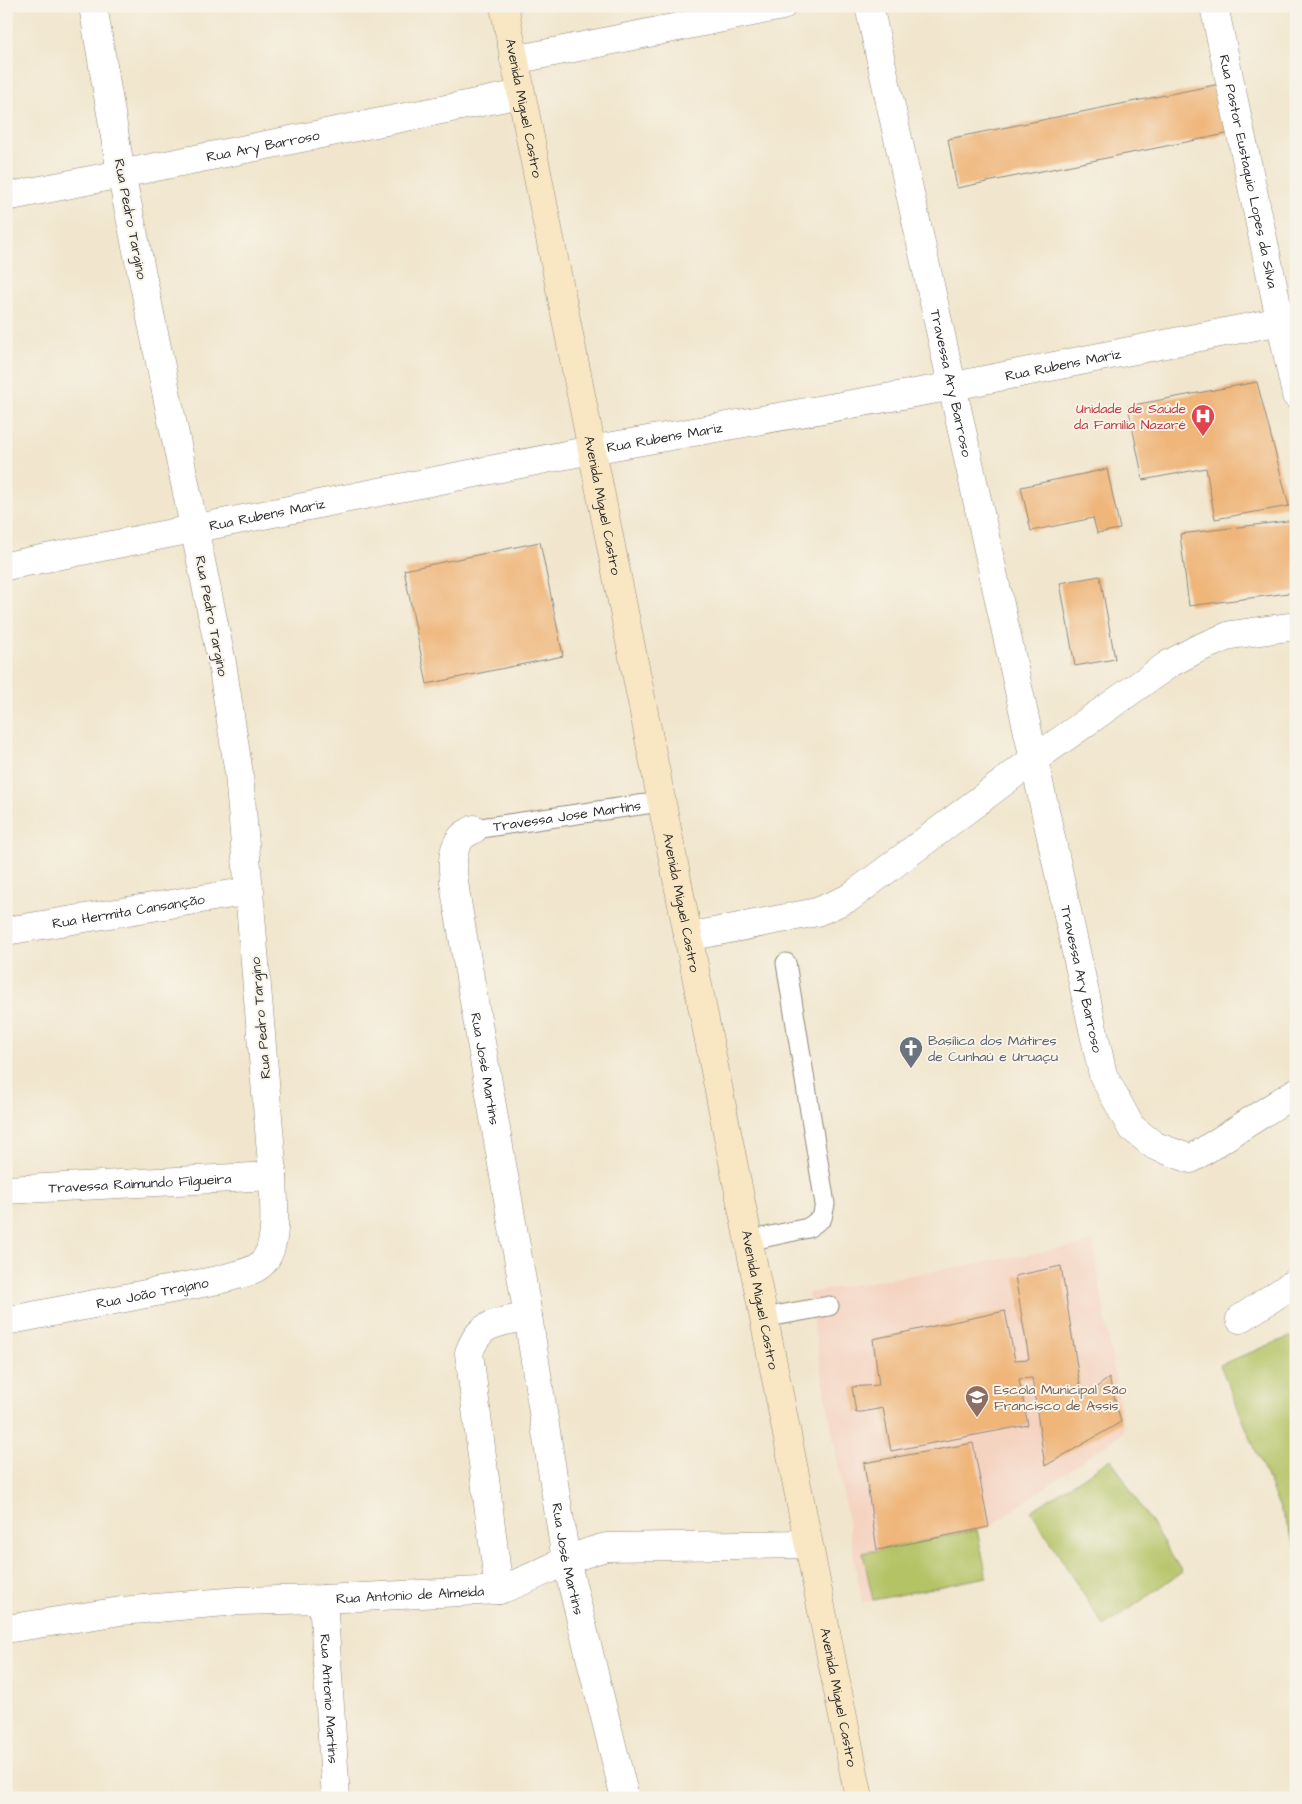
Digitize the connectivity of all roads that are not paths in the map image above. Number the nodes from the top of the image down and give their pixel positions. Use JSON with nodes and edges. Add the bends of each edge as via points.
{"nodes":[{"id":1,"x":93,"y":6,"type":"edge"},
{"id":2,"x":504,"y":6,"type":"edge"},
{"id":3,"x":782,"y":6,"type":"edge"},
{"id":4,"x":869,"y":6,"type":"edge"},
{"id":5,"x":1214,"y":6,"type":"edge"},
{"id":6,"x":514,"y":60,"type":"junction"},
{"id":7,"x":521,"y":94,"type":"junction"},
{"id":8,"x":121,"y":174,"type":"junction"},
{"id":9,"x":6,"y":197,"type":"edge"},
{"id":10,"x":1288,"y":320,"type":"edge"},
{"id":11,"x":954,"y":386,"type":"junction"},
{"id":12,"x":1296,"y":394,"type":"edge"},
{"id":13,"x":591,"y":450,"type":"junction"},
{"id":14,"x":196,"y":528,"type":"junction"},
{"id":15,"x":6,"y":566,"type":"edge"},
{"id":16,"x":1296,"y":626,"type":"edge"},
{"id":17,"x":1033,"y":760,"type":"junction"},
{"id":18,"x":660,"y":802,"type":"junction"},
{"id":19,"x":474,"y":829,"type":"joint"},
{"id":20,"x":250,"y":891,"type":"junction"},
{"id":21,"x":6,"y":931,"type":"edge"},
{"id":22,"x":688,"y":937,"type":"junction"},
{"id":23,"x":786,"y":963,"type":"dead end"},
{"id":24,"x":1296,"y":1092,"type":"edge"},
{"id":25,"x":273,"y":1176,"type":"junction"},
{"id":26,"x":6,"y":1190,"type":"edge"},
{"id":27,"x":274,"y":1233,"type":"joint"},
{"id":28,"x":748,"y":1241,"type":"junction"},
{"id":29,"x":1296,"y":1282,"type":"edge"},
{"id":30,"x":829,"y":1306,"type":"dead end"},
{"id":31,"x":528,"y":1316,"type":"junction"},
{"id":32,"x":763,"y":1318,"type":"junction"},
{"id":33,"x":1240,"y":1319,"type":"dead end"},
{"id":34,"x":6,"y":1321,"type":"edge"},
{"id":35,"x":807,"y":1544,"type":"junction"},
{"id":36,"x":566,"y":1560,"type":"junction"},
{"id":37,"x":499,"y":1590,"type":"junction"},
{"id":38,"x":323,"y":1600,"type":"junction"},
{"id":39,"x":6,"y":1629,"type":"edge"},
{"id":40,"x":336,"y":1798,"type":"edge"},
{"id":41,"x":626,"y":1798,"type":"edge"},
{"id":42,"x":859,"y":1798,"type":"edge"}],
"edges":[{"from":1,"to":8,"type":"street","name":"Rua Pedro Targino"},
{"from":2,"to":6,"type":"main road","name":"Avenida Miguel Castro"},
{"from":3,"to":6,"type":"street"},
{"from":4,"to":11,"type":"street","name":"Travessa Ary Barroso"},
{"from":5,"to":10,"type":"street","name":"Rua Pastor Eustaquio Lopes da Silva"},
{"from":6,"to":7,"type":"main road","name":"Avenida Miguel Castro"},
{"from":7,"to":8,"type":"street","name":"Rua Ary Barroso"},
{"from":7,"to":13,"type":"main road","name":"Avenida Miguel Castro"},
{"from":8,"to":9,"type":"street","name":"Rua Ary Barroso"},
{"from":8,"to":14,"type":"street","name":"Rua Pedro Targino"},
{"from":10,"to":11,"type":"street","name":"Rua Rubens Mariz"},
{"from":10,"to":12,"type":"street","name":"Rua Pastor Eustaquio Lopes da Silva"},
{"from":11,"to":13,"type":"street","name":"Rua Rubens Mariz"},
{"from":11,"to":17,"type":"street","name":"Travessa Ary Barroso"},
{"from":13,"to":14,"type":"street","name":"Rua Rubens Mariz"},
{"from":13,"to":18,"type":"main road","name":"Avenida Miguel Castro"},
{"from":14,"to":15,"type":"street","name":"Rua Rubens Mariz"},
{"from":14,"to":20,"type":"street","name":"Rua Pedro Targino","via":[[222,663]]},
{"from":16,"to":17,"type":"street","via":[[1231,635],[1197,649],[1169,664]]},
{"from":17,"to":22,"type":"street","via":[[849,898],[817,912]]},
{"from":17,"to":24,"type":"street","name":"Travessa Ary Barroso","via":[[1103,1075],[1131,1127],[1155,1146],[1191,1159]]},
{"from":18,"to":19,"type":"lane","name":"Travessa Jose Martins"},
{"from":18,"to":22,"type":"main road","name":"Avenida Miguel Castro"},
{"from":19,"to":31,"type":"street","name":"Rua José Martins","via":[[460,838],[452,868]]},
{"from":20,"to":21,"type":"street","name":"Rua Hermita Cansanção"},
{"from":20,"to":25,"type":"street","name":"Rua Pedro Targino"},
{"from":22,"to":28,"type":"main road","name":"Avenida Miguel Castro"},
{"from":23,"to":28,"type":"lane","via":[[825,1204],[822,1218],[808,1228]]},
{"from":25,"to":26,"type":"street","name":"Travessa Raimundo Filgueira"},
{"from":25,"to":27,"type":"street","name":"Rua Pedro Targino"},
{"from":27,"to":34,"type":"street","name":"Rua João Trajano","via":[[269,1254],[259,1266],[244,1273]]},
{"from":28,"to":32,"type":"main road","name":"Avenida Miguel Castro"},
{"from":29,"to":33,"type":"street"},
{"from":30,"to":32,"type":"lane"},
{"from":31,"to":36,"type":"street","name":"Rua José Martins"},
{"from":31,"to":37,"type":"street","via":[[485,1327],[474,1337],[469,1353]]},
{"from":32,"to":35,"type":"main road","name":"Avenida Miguel Castro"},
{"from":35,"to":36,"type":"street","name":"Rua Antonio de Almeida","via":[[607,1548]]},
{"from":35,"to":42,"type":"main road","name":"Avenida Miguel Castro"},
{"from":36,"to":37,"type":"street","name":"Rua Antonio de Almeida","via":[[525,1582]]},
{"from":36,"to":41,"type":"street","name":"Rua José Martins"},
{"from":37,"to":38,"type":"street","name":"Rua Antonio de Almeida"},
{"from":38,"to":39,"type":"street","name":"Rua Antonio de Almeida","via":[[238,1601],[121,1611]]},
{"from":38,"to":40,"type":"street","name":"Rua Antonio Martins"}]}
